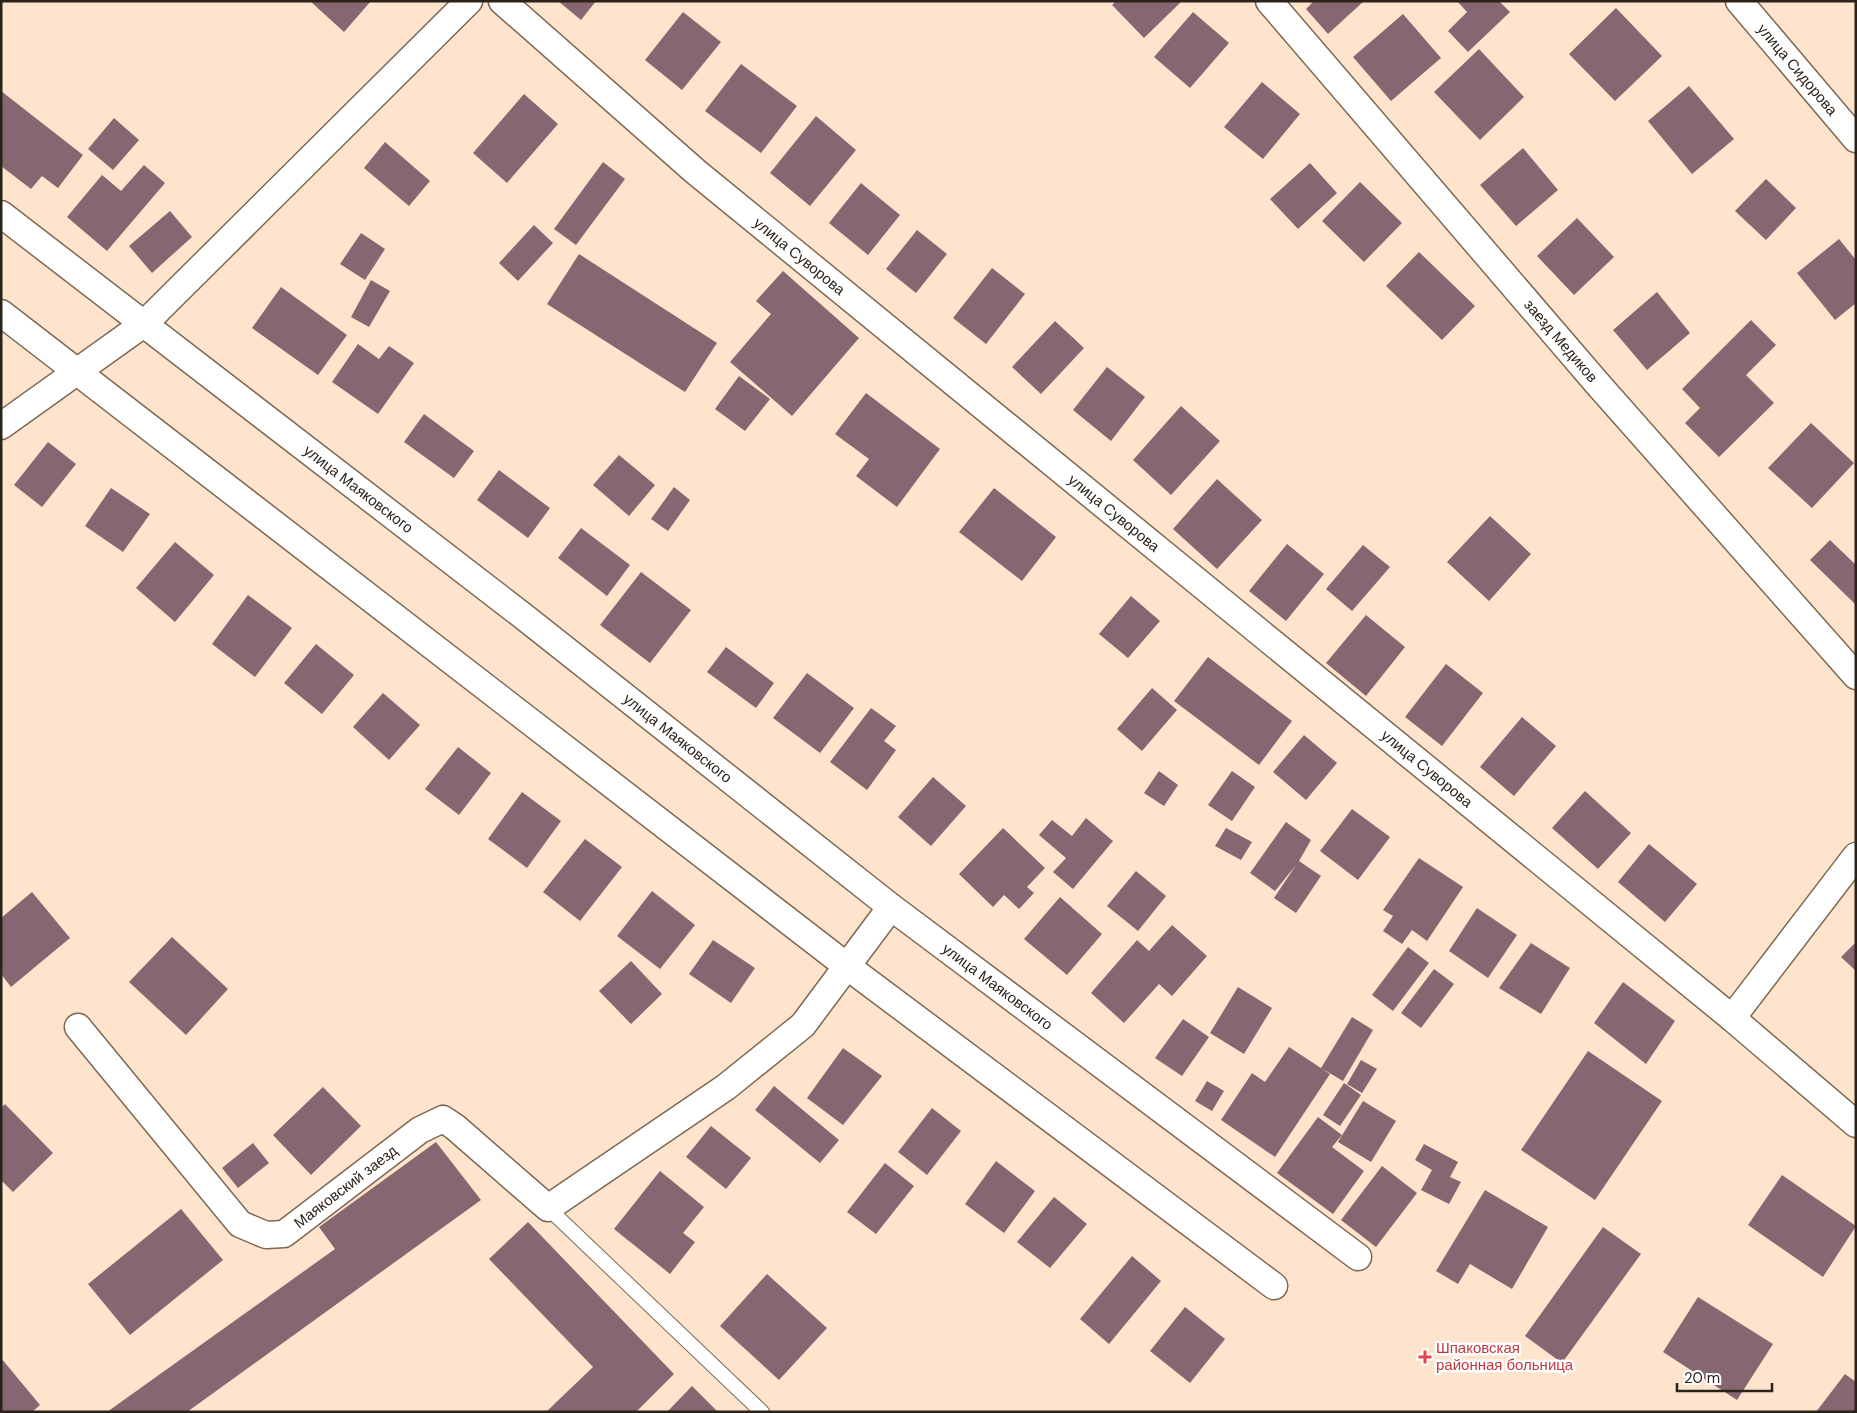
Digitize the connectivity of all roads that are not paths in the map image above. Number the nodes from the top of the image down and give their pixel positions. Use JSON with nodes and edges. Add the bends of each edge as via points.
{"nodes":[{"id":1,"x":469,"y":1,"type":"edge"},
{"id":2,"x":502,"y":1,"type":"edge"},
{"id":3,"x":1268,"y":1,"type":"edge"},
{"id":4,"x":1738,"y":1,"type":"edge"},
{"id":5,"x":1856,"y":139,"type":"edge"},
{"id":6,"x":1,"y":214,"type":"edge"},
{"id":7,"x":1,"y":313,"type":"edge"},
{"id":8,"x":145,"y":323,"type":"junction"},
{"id":9,"x":77,"y":372,"type":"junction"},
{"id":10,"x":1,"y":426,"type":"edge"},
{"id":11,"x":1856,"y":676,"type":"edge"},
{"id":12,"x":1856,"y":856,"type":"edge"},
{"id":13,"x":891,"y":907,"type":"junction"},
{"id":14,"x":848,"y":967,"type":"junction"},
{"id":15,"x":1732,"y":1018,"type":"junction"},
{"id":16,"x":78,"y":1027,"type":"dead end"},
{"id":17,"x":1856,"y":1124,"type":"edge"},
{"id":18,"x":548,"y":1208,"type":"junction"},
{"id":19,"x":1358,"y":1257,"type":"dead end"},
{"id":20,"x":1274,"y":1286,"type":"dead end"},
{"id":21,"x":762,"y":1412,"type":"edge"}],
"edges":[{"from":1,"to":8,"type":"street"},
{"from":2,"to":15,"type":"street","name":"улица Суворова","via":[[696,172]]},
{"from":3,"to":11,"type":"street","name":"заезд Медиков","via":[[1596,382]]},
{"from":4,"to":5,"type":"street","name":"улица Сидорова"},
{"from":6,"to":8,"type":"street","name":"улица Маяковского"},
{"from":7,"to":9,"type":"street"},
{"from":8,"to":9,"type":"street"},
{"from":8,"to":13,"type":"street","name":"улица Маяковского"},
{"from":9,"to":10,"type":"street"},
{"from":9,"to":14,"type":"street"},
{"from":12,"to":15,"type":"street"},
{"from":13,"to":14,"type":"street"},
{"from":13,"to":19,"type":"street","name":"улица Маяковского"},
{"from":14,"to":18,"type":"street","via":[[803,1025],[726,1087]]},
{"from":14,"to":20,"type":"street"},
{"from":15,"to":17,"type":"street","name":"улица Суворова"},
{"from":16,"to":18,"type":"street","name":"Маяковский заезд","via":[[240,1224],[266,1235],[284,1234],[420,1130],[443,1119]]},
{"from":18,"to":21,"type":"lane"}]}
